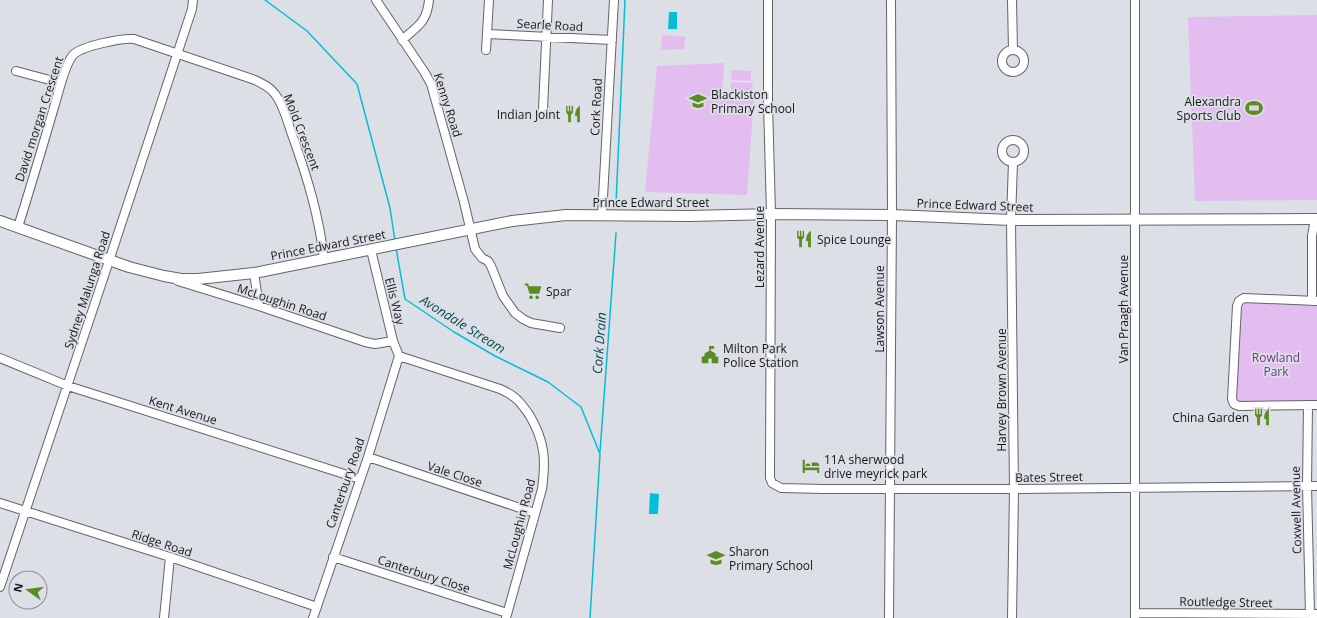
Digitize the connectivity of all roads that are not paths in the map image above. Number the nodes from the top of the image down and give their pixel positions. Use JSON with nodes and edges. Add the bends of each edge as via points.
{"nodes":[{"id":1,"x":193,"y":0,"type":"edge"},
{"id":2,"x":376,"y":0,"type":"edge"},
{"id":3,"x":429,"y":0,"type":"edge"},
{"id":4,"x":489,"y":0,"type":"edge"},
{"id":5,"x":548,"y":0,"type":"edge"},
{"id":6,"x":614,"y":0,"type":"edge"},
{"id":7,"x":768,"y":0,"type":"edge"},
{"id":8,"x":891,"y":0,"type":"edge"},
{"id":9,"x":1012,"y":0,"type":"edge"},
{"id":10,"x":1135,"y":0,"type":"edge"},
{"id":11,"x":487,"y":34,"type":"junction"},
{"id":12,"x":547,"y":37,"type":"junction"},
{"id":13,"x":402,"y":40,"type":"junction"},
{"id":14,"x":612,"y":40,"type":"junction"},
{"id":15,"x":486,"y":50,"type":"dead end"},
{"id":16,"x":1013,"y":50,"type":"dead end"},
{"id":17,"x":177,"y":53,"type":"junction"},
{"id":18,"x":16,"y":72,"type":"dead end"},
{"id":19,"x":61,"y":84,"type":"junction"},
{"id":20,"x":544,"y":110,"type":"dead end"},
{"id":21,"x":1013,"y":162,"type":"dead end"},
{"id":22,"x":772,"y":214,"type":"junction"},
{"id":23,"x":892,"y":214,"type":"junction"},
{"id":24,"x":602,"y":215,"type":"junction"},
{"id":25,"x":1136,"y":219,"type":"junction"},
{"id":26,"x":1316,"y":219,"type":"edge"},
{"id":27,"x":1011,"y":220,"type":"junction"},
{"id":28,"x":0,"y":221,"type":"edge"},
{"id":29,"x":18,"y":227,"type":"junction"},
{"id":30,"x":469,"y":229,"type":"junction"},
{"id":31,"x":371,"y":250,"type":"junction"},
{"id":32,"x":324,"y":259,"type":"junction"},
{"id":33,"x":110,"y":261,"type":"junction"},
{"id":34,"x":254,"y":273,"type":"junction"},
{"id":35,"x":164,"y":276,"type":"junction"},
{"id":36,"x":1314,"y":301,"type":"edge"},
{"id":37,"x":259,"y":306,"type":"junction"},
{"id":38,"x":560,"y":328,"type":"dead end"},
{"id":39,"x":392,"y":341,"type":"junction"},
{"id":40,"x":399,"y":356,"type":"junction"},
{"id":41,"x":0,"y":358,"type":"edge"},
{"id":42,"x":68,"y":386,"type":"junction"},
{"id":43,"x":1313,"y":405,"type":"edge"},
{"id":44,"x":368,"y":457,"type":"junction"},
{"id":45,"x":360,"y":479,"type":"junction"},
{"id":46,"x":1307,"y":486,"type":"junction"},
{"id":47,"x":1317,"y":486,"type":"edge"},
{"id":48,"x":1135,"y":487,"type":"junction"},
{"id":49,"x":781,"y":488,"type":"joint"},
{"id":50,"x":890,"y":489,"type":"junction"},
{"id":51,"x":1014,"y":489,"type":"junction"},
{"id":52,"x":0,"y":503,"type":"edge"},
{"id":53,"x":26,"y":512,"type":"junction"},
{"id":54,"x":535,"y":512,"type":"junction"},
{"id":55,"x":170,"y":557,"type":"junction"},
{"id":56,"x":333,"y":557,"type":"junction"},
{"id":57,"x":0,"y":587,"type":"edge"},
{"id":58,"x":316,"y":607,"type":"junction"},
{"id":59,"x":1314,"y":614,"type":"edge"},
{"id":60,"x":1135,"y":615,"type":"edge"},
{"id":61,"x":507,"y":616,"type":"edge"},
{"id":62,"x":164,"y":618,"type":"edge"},
{"id":63,"x":313,"y":618,"type":"edge"},
{"id":64,"x":889,"y":618,"type":"edge"},
{"id":65,"x":1012,"y":618,"type":"edge"}],
"edges":[{"from":1,"to":17,"type":"street","name":"Sydney Malunga Road"},
{"from":2,"to":13,"type":"street","name":"Kenny Road"},
{"from":3,"to":13,"type":"street","via":[[424,20]]},
{"from":4,"to":11,"type":"street"},
{"from":5,"to":12,"type":"street"},
{"from":6,"to":14,"type":"street","name":"Cork Road"},
{"from":7,"to":22,"type":"street","name":"Lezard Avenue"},
{"from":8,"to":23,"type":"street","name":"Lawson Avenue"},
{"from":9,"to":16,"type":"street"},
{"from":10,"to":25,"type":"street","name":"Van Praagh Avenue"},
{"from":11,"to":12,"type":"street","name":"Searle Road"},
{"from":11,"to":15,"type":"street"},
{"from":12,"to":14,"type":"street","name":"Searle Road"},
{"from":12,"to":20,"type":"street"},
{"from":13,"to":30,"type":"street","name":"Kenny Road","via":[[431,84],[464,202]]},
{"from":14,"to":24,"type":"street","name":"Cork Road"},
{"from":17,"to":19,"type":"street","name":"David morgan Crescent","via":[[127,38],[83,48],[72,56]]},
{"from":17,"to":32,"type":"street","name":"Mold Crescent","via":[[256,80],[276,95],[310,186]]},
{"from":17,"to":33,"type":"street","name":"Sydney Malunga Road"},
{"from":18,"to":19,"type":"street"},
{"from":19,"to":29,"type":"street","name":"David morgan Crescent"},
{"from":21,"to":27,"type":"street","name":"Harvey Brown Avenue"},
{"from":22,"to":23,"type":"main road","name":"Prince Edward Street"},
{"from":22,"to":24,"type":"main road","name":"Prince Edward Street"},
{"from":22,"to":49,"type":"street","name":"Lezard Avenue","via":[[770,478],[772,483]]},
{"from":23,"to":27,"type":"main road","name":"Prince Edward Street"},
{"from":23,"to":50,"type":"street","name":"Lawson Avenue"},
{"from":24,"to":30,"type":"main road","name":"Prince Edward Street","via":[[532,218]]},
{"from":25,"to":26,"type":"main road","name":"Prince Edward Street"},
{"from":25,"to":27,"type":"main road","name":"Prince Edward Street"},
{"from":25,"to":48,"type":"street","name":"Van Praagh Avenue"},
{"from":26,"to":36,"type":"street","via":[[1312,236]]},
{"from":27,"to":51,"type":"street","name":"Harvey Brown Avenue"},
{"from":28,"to":29,"type":"main road","name":"Prince Edward Street"},
{"from":29,"to":33,"type":"main road","name":"Prince Edward Street"},
{"from":30,"to":31,"type":"main road","name":"Prince Edward Street"},
{"from":30,"to":38,"type":"street","name":"Kenny Road","via":[[475,249],[488,261],[503,296],[515,313],[532,323]]},
{"from":31,"to":32,"type":"main road","name":"Prince Edward Street"},
{"from":31,"to":39,"type":"street","name":"Ellis Way"},
{"from":32,"to":34,"type":"main road","name":"Prince Edward Street"},
{"from":33,"to":35,"type":"main road","name":"Prince Edward Street"},
{"from":33,"to":42,"type":"street","name":"Sydney Malunga Road"},
{"from":34,"to":35,"type":"main road","name":"Prince Edward Street","via":[[198,279]]},
{"from":34,"to":37,"type":"street"},
{"from":35,"to":37,"type":"street","name":"McLoughin Road"},
{"from":36,"to":43,"type":"street","via":[[1244,298],[1239,301],[1232,399],[1234,404],[1239,406]]},
{"from":37,"to":39,"type":"street","name":"McLoughin Road","via":[[365,342],[375,344]]},
{"from":39,"to":40,"type":"street","name":"Ellis Way"},
{"from":40,"to":44,"type":"street","name":"Canterbury Road"},
{"from":40,"to":54,"type":"street","name":"McLoughin Road","via":[[500,389],[514,396],[524,406],[542,441],[544,458],[542,489]]},
{"from":41,"to":42,"type":"street","name":"Kent Avenue"},
{"from":42,"to":45,"type":"street","name":"Kent Avenue"},
{"from":42,"to":53,"type":"street","name":"Sydney Malunga Road"},
{"from":43,"to":46,"type":"street","name":"Coxwell Avenue"},
{"from":44,"to":45,"type":"street","name":"Canterbury Road"},
{"from":44,"to":54,"type":"street","name":"Vale Close"},
{"from":45,"to":56,"type":"street","name":"Canterbury Road"},
{"from":46,"to":47,"type":"street","name":"Bates Street"},
{"from":46,"to":48,"type":"street","name":"Bates Street"},
{"from":46,"to":59,"type":"street","name":"Coxwell Avenue"},
{"from":48,"to":51,"type":"street","name":"Bates Street"},
{"from":48,"to":60,"type":"street","name":"Van Praagh Avenue"},
{"from":49,"to":50,"type":"street","name":"Bates Street"},
{"from":50,"to":51,"type":"street","name":"Bates Street"},
{"from":50,"to":64,"type":"street","name":"Lawson Avenue"},
{"from":51,"to":65,"type":"street","name":"Harvey Brown Avenue"},
{"from":52,"to":53,"type":"street","name":"Ridge Road"},
{"from":53,"to":55,"type":"street","name":"Ridge Road"},
{"from":53,"to":57,"type":"street","name":"Sydney Malunga Road"},
{"from":54,"to":61,"type":"street","name":"McLoughin Road"},
{"from":55,"to":58,"type":"street","name":"Ridge Road"},
{"from":55,"to":62,"type":"street"},
{"from":56,"to":58,"type":"street","name":"Canterbury Road"},
{"from":56,"to":61,"type":"street","name":"Canterbury Close"},
{"from":58,"to":63,"type":"street","name":"Canterbury Road"},
{"from":59,"to":60,"type":"street","name":"Routledge Street"}]}
